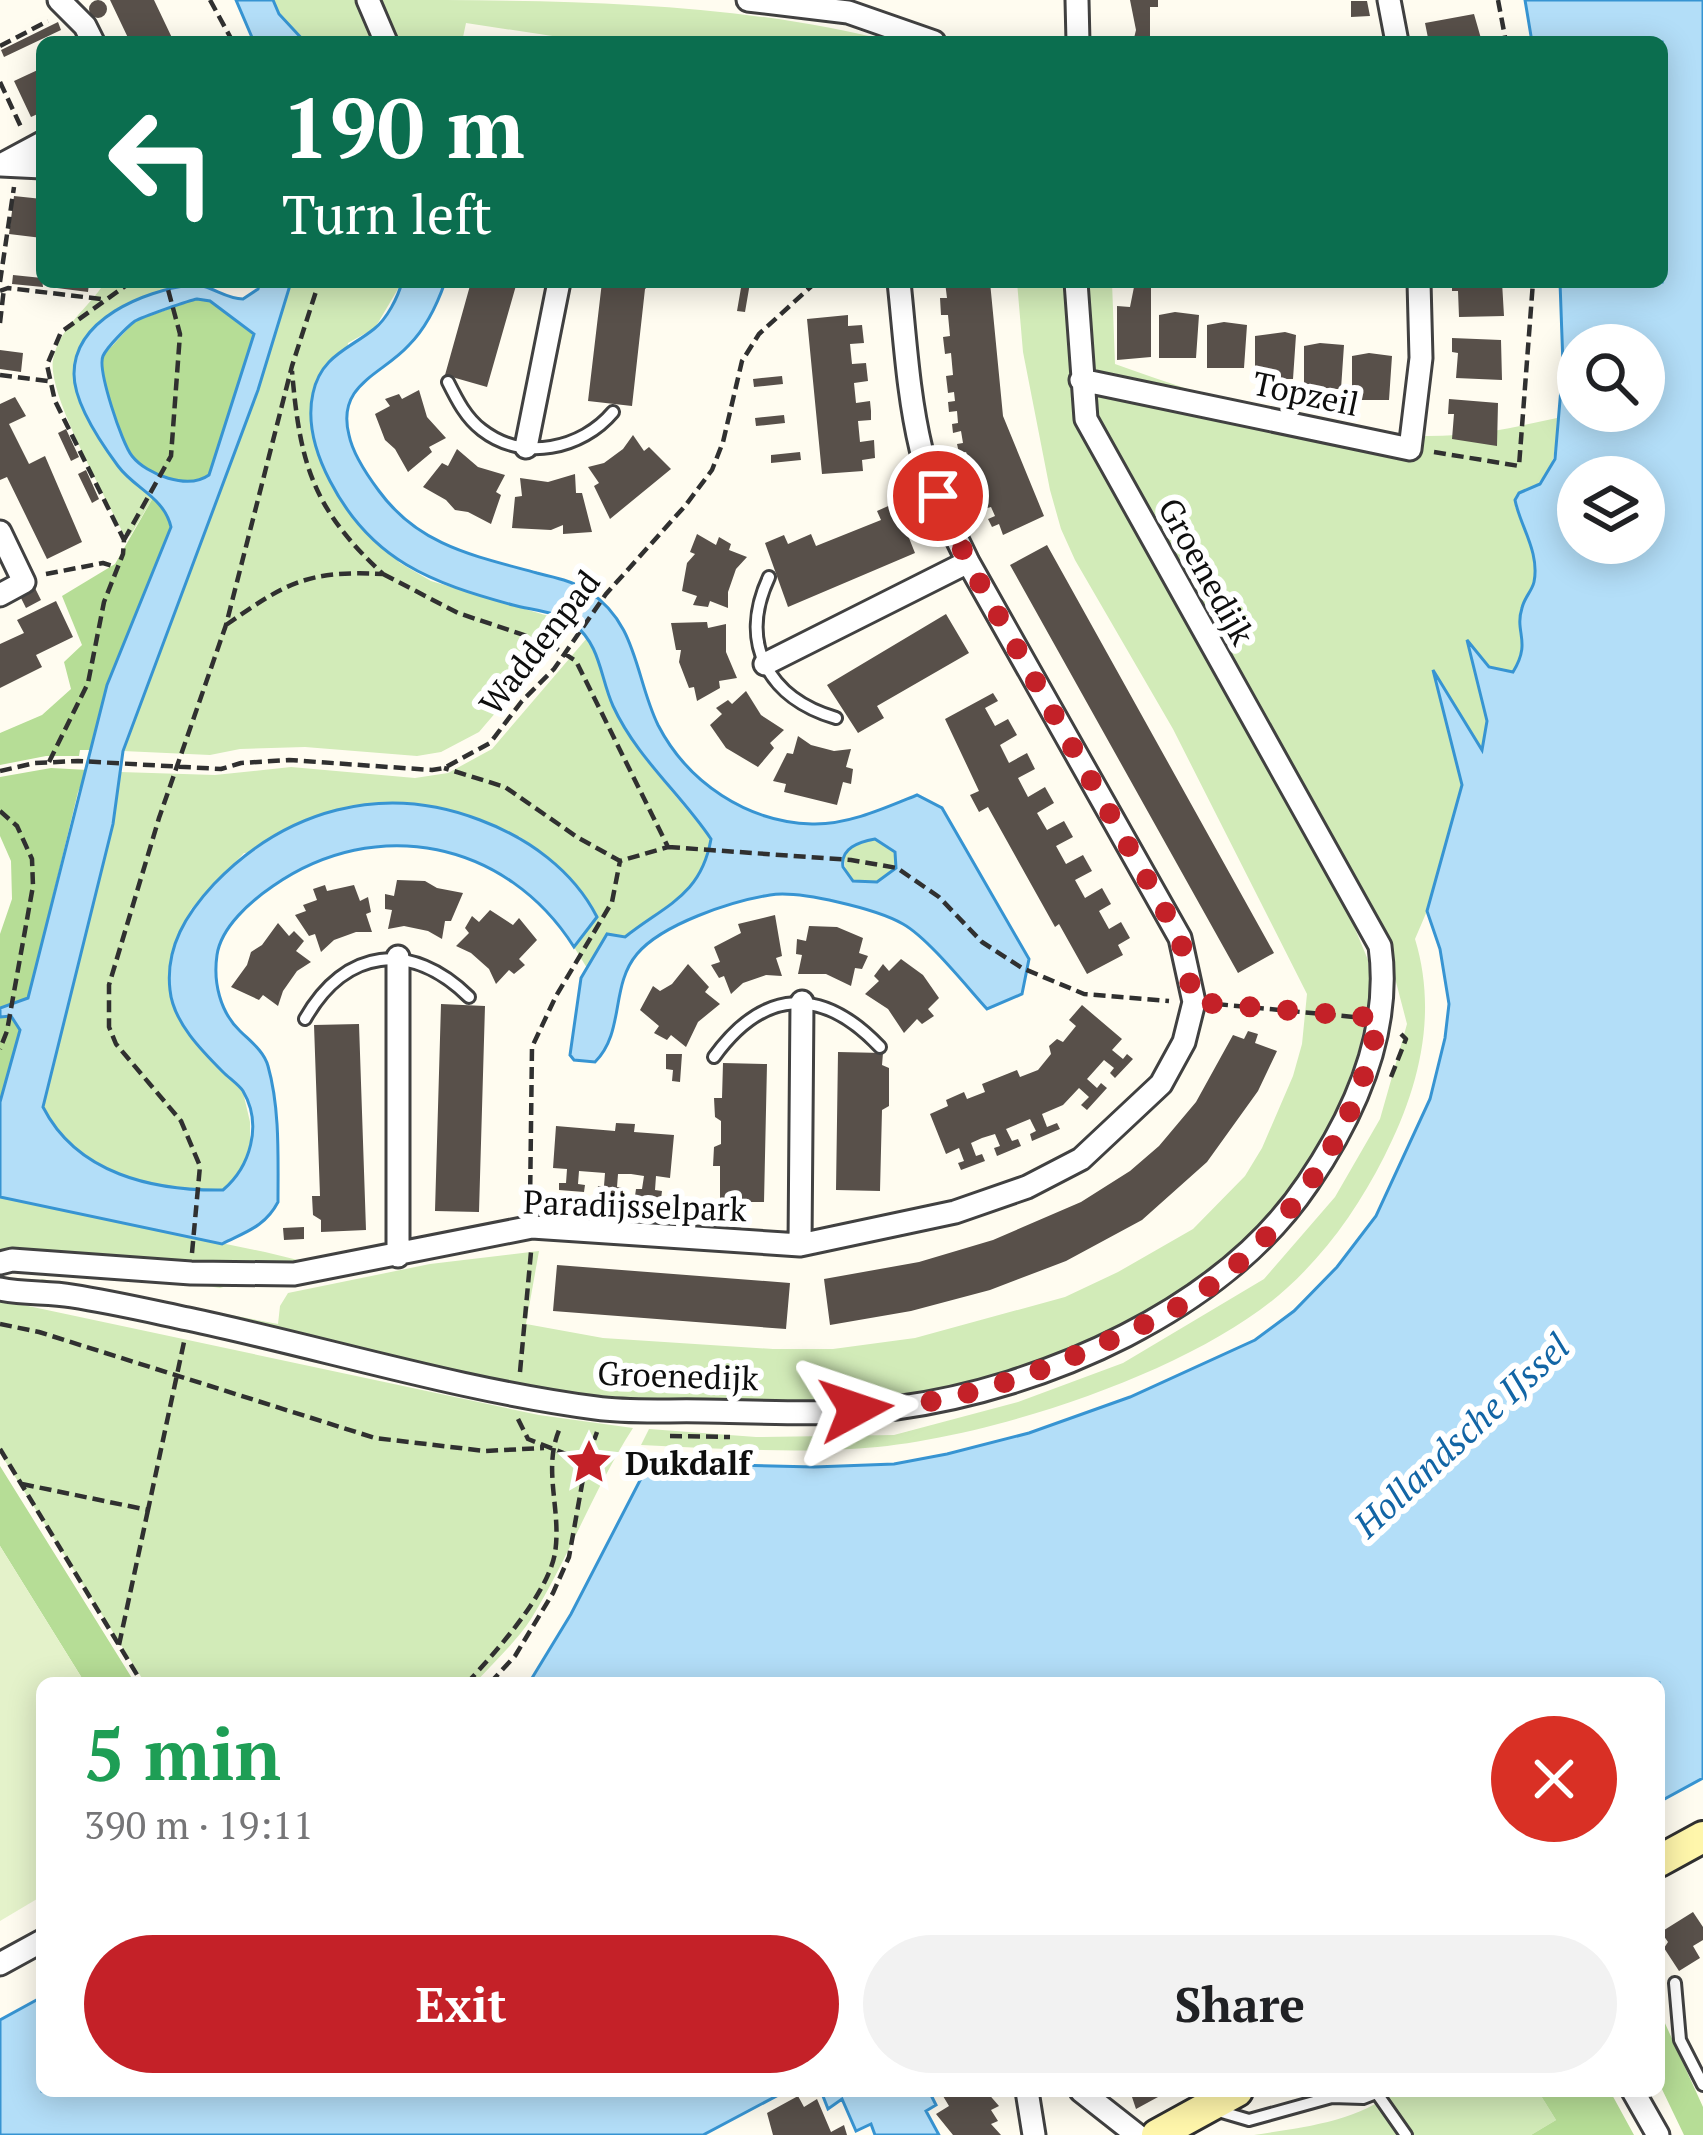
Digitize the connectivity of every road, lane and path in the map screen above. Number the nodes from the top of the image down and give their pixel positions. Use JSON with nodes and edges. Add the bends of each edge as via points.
{"nodes":[{"id":1,"x":210,"y":0,"type":"edge"},
{"id":2,"x":368,"y":0,"type":"edge"},
{"id":3,"x":748,"y":0,"type":"edge"},
{"id":4,"x":1077,"y":0,"type":"edge"},
{"id":5,"x":1389,"y":0,"type":"edge"},
{"id":6,"x":1498,"y":0,"type":"edge"},
{"id":7,"x":64,"y":5,"type":"edge"},
{"id":8,"x":90,"y":36,"type":"edge"},
{"id":9,"x":230,"y":36,"type":"edge"},
{"id":10,"x":383,"y":36,"type":"edge"},
{"id":11,"x":917,"y":36,"type":"edge"},
{"id":12,"x":1078,"y":36,"type":"edge"},
{"id":13,"x":1396,"y":36,"type":"edge"},
{"id":14,"x":1505,"y":36,"type":"edge"},
{"id":15,"x":0,"y":46,"type":"edge"},
{"id":16,"x":0,"y":82,"type":"edge"},
{"id":17,"x":36,"y":148,"type":"edge"},
{"id":18,"x":36,"y":154,"type":"edge"},
{"id":19,"x":6,"y":165,"type":"edge"},
{"id":20,"x":1,"y":286,"type":"edge"},
{"id":21,"x":121,"y":288,"type":"edge"},
{"id":22,"x":168,"y":288,"type":"edge"},
{"id":23,"x":317,"y":288,"type":"edge"},
{"id":24,"x":558,"y":288,"type":"edge"},
{"id":25,"x":809,"y":288,"type":"edge"},
{"id":26,"x":900,"y":288,"type":"edge"},
{"id":27,"x":1076,"y":288,"type":"edge"},
{"id":28,"x":1420,"y":288,"type":"edge"},
{"id":29,"x":1533,"y":288,"type":"edge"},
{"id":30,"x":104,"y":299,"type":"junction"},
{"id":31,"x":0,"y":323,"type":"edge"},
{"id":32,"x":292,"y":366,"type":"junction"},
{"id":33,"x":0,"y":375,"type":"edge"},
{"id":34,"x":1081,"y":380,"type":"junction"},
{"id":35,"x":48,"y":381,"type":"junction"},
{"id":36,"x":448,"y":382,"type":"dead end"},
{"id":37,"x":614,"y":412,"type":"dead end"},
{"id":38,"x":526,"y":447,"type":"junction"},
{"id":39,"x":1411,"y":448,"type":"junction"},
{"id":40,"x":0,"y":532,"type":"edge"},
{"id":41,"x":124,"y":540,"type":"junction"},
{"id":42,"x":968,"y":562,"type":"junction"},
{"id":43,"x":116,"y":567,"type":"junction"},
{"id":44,"x":383,"y":574,"type":"junction"},
{"id":45,"x":769,"y":577,"type":"dead end"},
{"id":46,"x":24,"y":581,"type":"junction"},
{"id":47,"x":0,"y":595,"type":"edge"},
{"id":48,"x":226,"y":625,"type":"junction"},
{"id":49,"x":567,"y":652,"type":"junction"},
{"id":50,"x":765,"y":664,"type":"junction"},
{"id":51,"x":836,"y":718,"type":"dead end"},
{"id":52,"x":49,"y":762,"type":"junction"},
{"id":53,"x":178,"y":767,"type":"junction"},
{"id":54,"x":444,"y":768,"type":"junction"},
{"id":55,"x":0,"y":772,"type":"edge"},
{"id":56,"x":0,"y":811,"type":"edge"},
{"id":57,"x":668,"y":847,"type":"junction"},
{"id":58,"x":620,"y":861,"type":"junction"},
{"id":59,"x":398,"y":958,"type":"junction"},
{"id":60,"x":469,"y":997,"type":"dead end"},
{"id":61,"x":802,"y":1002,"type":"junction"},
{"id":62,"x":1194,"y":1002,"type":"junction"},
{"id":63,"x":1378,"y":1018,"type":"junction"},
{"id":64,"x":304,"y":1019,"type":"dead end"},
{"id":65,"x":880,"y":1047,"type":"dead end"},
{"id":66,"x":0,"y":1048,"type":"edge"},
{"id":67,"x":714,"y":1057,"type":"dead end"},
{"id":68,"x":1384,"y":1095,"type":"dead end"},
{"id":69,"x":532,"y":1228,"type":"junction"},
{"id":70,"x":192,"y":1241,"type":"dead end"},
{"id":71,"x":800,"y":1245,"type":"junction"},
{"id":72,"x":398,"y":1256,"type":"junction"},
{"id":73,"x":0,"y":1263,"type":"edge"},
{"id":74,"x":0,"y":1289,"type":"edge"},
{"id":75,"x":189,"y":1319,"type":"junction"},
{"id":76,"x":0,"y":1324,"type":"edge"},
{"id":77,"x":523,"y":1353,"type":"dead end"},
{"id":78,"x":177,"y":1375,"type":"junction"},
{"id":79,"x":516,"y":1394,"type":"junction"},
{"id":80,"x":604,"y":1419,"type":"junction"},
{"id":81,"x":668,"y":1436,"type":"dead end"},
{"id":82,"x":736,"y":1437,"type":"dead end"},
{"id":83,"x":597,"y":1439,"type":"junction"},
{"id":84,"x":550,"y":1448,"type":"junction"},
{"id":85,"x":0,"y":1449,"type":"edge"},
{"id":86,"x":586,"y":1462,"type":"junction"},
{"id":87,"x":22,"y":1484,"type":"junction"},
{"id":88,"x":148,"y":1510,"type":"junction"},
{"id":89,"x":118,"y":1645,"type":"junction"},
{"id":90,"x":138,"y":1677,"type":"edge"},
{"id":91,"x":473,"y":1677,"type":"edge"},
{"id":92,"x":496,"y":1677,"type":"edge"},
{"id":93,"x":1703,"y":1837,"type":"edge"},
{"id":94,"x":1665,"y":1858,"type":"edge"},
{"id":95,"x":36,"y":1944,"type":"edge"},
{"id":96,"x":0,"y":1964,"type":"edge"},
{"id":97,"x":1676,"y":1984,"type":"dead end"},
{"id":98,"x":1703,"y":2084,"type":"edge"},
{"id":99,"x":1028,"y":2097,"type":"edge"},
{"id":100,"x":1089,"y":2097,"type":"edge"},
{"id":101,"x":1226,"y":2097,"type":"edge"},
{"id":102,"x":1332,"y":2097,"type":"edge"},
{"id":103,"x":1382,"y":2097,"type":"edge"},
{"id":104,"x":1636,"y":2097,"type":"edge"},
{"id":105,"x":1206,"y":2108,"type":"junction"},
{"id":106,"x":1034,"y":2135,"type":"edge"},
{"id":107,"x":1137,"y":2135,"type":"edge"},
{"id":108,"x":1157,"y":2135,"type":"edge"},
{"id":109,"x":1406,"y":2135,"type":"edge"},
{"id":110,"x":1658,"y":2135,"type":"edge"}],
"edges":[{"from":1,"to":9,"type":"path"},
{"from":2,"to":10,"type":"street"},
{"from":3,"to":11,"type":"street","via":[[848,12]]},
{"from":4,"to":12,"type":"street"},
{"from":5,"to":13,"type":"street"},
{"from":6,"to":14,"type":"path"},
{"from":7,"to":8,"type":"street"},
{"from":7,"to":15,"type":"path"},
{"from":16,"to":17,"type":"path"},
{"from":18,"to":19,"type":"street"},
{"from":19,"to":20,"type":"path"},
{"from":20,"to":30,"type":"path"},
{"from":20,"to":31,"type":"path"},
{"from":21,"to":30,"type":"path"},
{"from":22,"to":41,"type":"path","via":[[180,334],[171,456]]},
{"from":23,"to":32,"type":"path"},
{"from":24,"to":38,"type":"street"},
{"from":25,"to":49,"type":"path","name":"Waddenpad","via":[[742,361],[712,470]]},
{"from":26,"to":42,"type":"street","via":[[922,453]]},
{"from":27,"to":34,"type":"street","name":"Groenedijk"},
{"from":28,"to":39,"type":"street"},
{"from":29,"to":39,"type":"path","via":[[1519,466]]},
{"from":30,"to":35,"type":"path","via":[[61,332]]},
{"from":32,"to":44,"type":"path","via":[[310,482],[353,546]]},
{"from":32,"to":48,"type":"path"},
{"from":33,"to":35,"type":"path"},
{"from":34,"to":39,"type":"street","name":"Topzeil"},
{"from":34,"to":63,"type":"street","name":"Groenedijk","via":[[1086,419],[1103,454],[1380,946]]},
{"from":35,"to":41,"type":"path"},
{"from":36,"to":38,"type":"lane","via":[[481,429]]},
{"from":37,"to":38,"type":"lane","via":[[573,442]]},
{"from":40,"to":46,"type":"street"},
{"from":41,"to":43,"type":"path"},
{"from":42,"to":50,"type":"street"},
{"from":42,"to":62,"type":"street","via":[[1180,938]]},
{"from":43,"to":46,"type":"path","via":[[63,568]]},
{"from":43,"to":52,"type":"path","via":[[88,683]]},
{"from":44,"to":48,"type":"path","via":[[312,575]]},
{"from":44,"to":49,"type":"path","via":[[458,614]]},
{"from":45,"to":50,"type":"lane","via":[[756,631]]},
{"from":46,"to":47,"type":"street"},
{"from":48,"to":53,"type":"path"},
{"from":49,"to":54,"type":"path","name":"Waddenpad","via":[[490,743]]},
{"from":49,"to":57,"type":"path"},
{"from":50,"to":51,"type":"lane","via":[[792,699]]},
{"from":52,"to":53,"type":"path"},
{"from":52,"to":55,"type":"path"},
{"from":53,"to":54,"type":"path","via":[[289,760]]},
{"from":53,"to":70,"type":"path","via":[[107,1005],[116,1044],[181,1121],[200,1166]]},
{"from":54,"to":58,"type":"path","via":[[505,787]]},
{"from":56,"to":66,"type":"path","via":[[32,859],[33,886]]},
{"from":57,"to":58,"type":"path"},
{"from":57,"to":62,"type":"path","via":[[897,868],[1022,968],[1084,994]]},
{"from":58,"to":69,"type":"path","via":[[612,902],[532,1047]]},
{"from":59,"to":60,"type":"lane","via":[[450,978]]},
{"from":59,"to":64,"type":"lane","via":[[344,972]]},
{"from":59,"to":72,"type":"street"},
{"from":61,"to":65,"type":"lane","via":[[832,1009]]},
{"from":61,"to":67,"type":"lane","via":[[747,1020]]},
{"from":61,"to":71,"type":"street"},
{"from":62,"to":63,"type":"path"},
{"from":62,"to":71,"type":"street","name":"Paradijsselpark","via":[[1161,1084],[1081,1159],[955,1212]]},
{"from":63,"to":68,"type":"path","via":[[1406,1039]]},
{"from":63,"to":80,"type":"street","name":"Groenedijk","via":[[1372,1059],[1352,1104],[1287,1214],[1179,1306],[1051,1366],[894,1408]]},
{"from":69,"to":71,"type":"street","name":"Paradijsselpark"},
{"from":69,"to":72,"type":"street","name":"Paradijsselpark"},
{"from":69,"to":77,"type":"path"},
{"from":72,"to":73,"type":"street","name":"Paradijsselpark","via":[[294,1274]]},
{"from":74,"to":75,"type":"street","name":"Groenedijk"},
{"from":75,"to":78,"type":"path"},
{"from":75,"to":79,"type":"street","name":"Groenedijk"},
{"from":76,"to":78,"type":"path"},
{"from":78,"to":84,"type":"path","via":[[375,1438],[485,1451]]},
{"from":78,"to":88,"type":"path"},
{"from":79,"to":80,"type":"street","name":"Groenedijk"},
{"from":79,"to":84,"type":"path","via":[[529,1439]]},
{"from":80,"to":83,"type":"path"},
{"from":80,"to":83,"type":"path"},
{"from":81,"to":82,"type":"path"},
{"from":83,"to":86,"type":"path"},
{"from":84,"to":86,"type":"path"},
{"from":84,"to":91,"type":"path","via":[[555,1555],[503,1644]]},
{"from":85,"to":87,"type":"path"},
{"from":86,"to":92,"type":"path","via":[[569,1557],[554,1593]]},
{"from":87,"to":88,"type":"path"},
{"from":87,"to":89,"type":"path"},
{"from":88,"to":89,"type":"path"},
{"from":89,"to":90,"type":"path"},
{"from":93,"to":94,"type":"street"},
{"from":95,"to":96,"type":"street"},
{"from":97,"to":98,"type":"lane","via":[[1680,2040]]},
{"from":99,"to":106,"type":"street"},
{"from":100,"to":107,"type":"street"},
{"from":101,"to":105,"type":"street"},
{"from":102,"to":105,"type":"lane","via":[[1249,2120]]},
{"from":103,"to":109,"type":"lane"},
{"from":104,"to":110,"type":"street"},
{"from":105,"to":108,"type":"street"}]}
